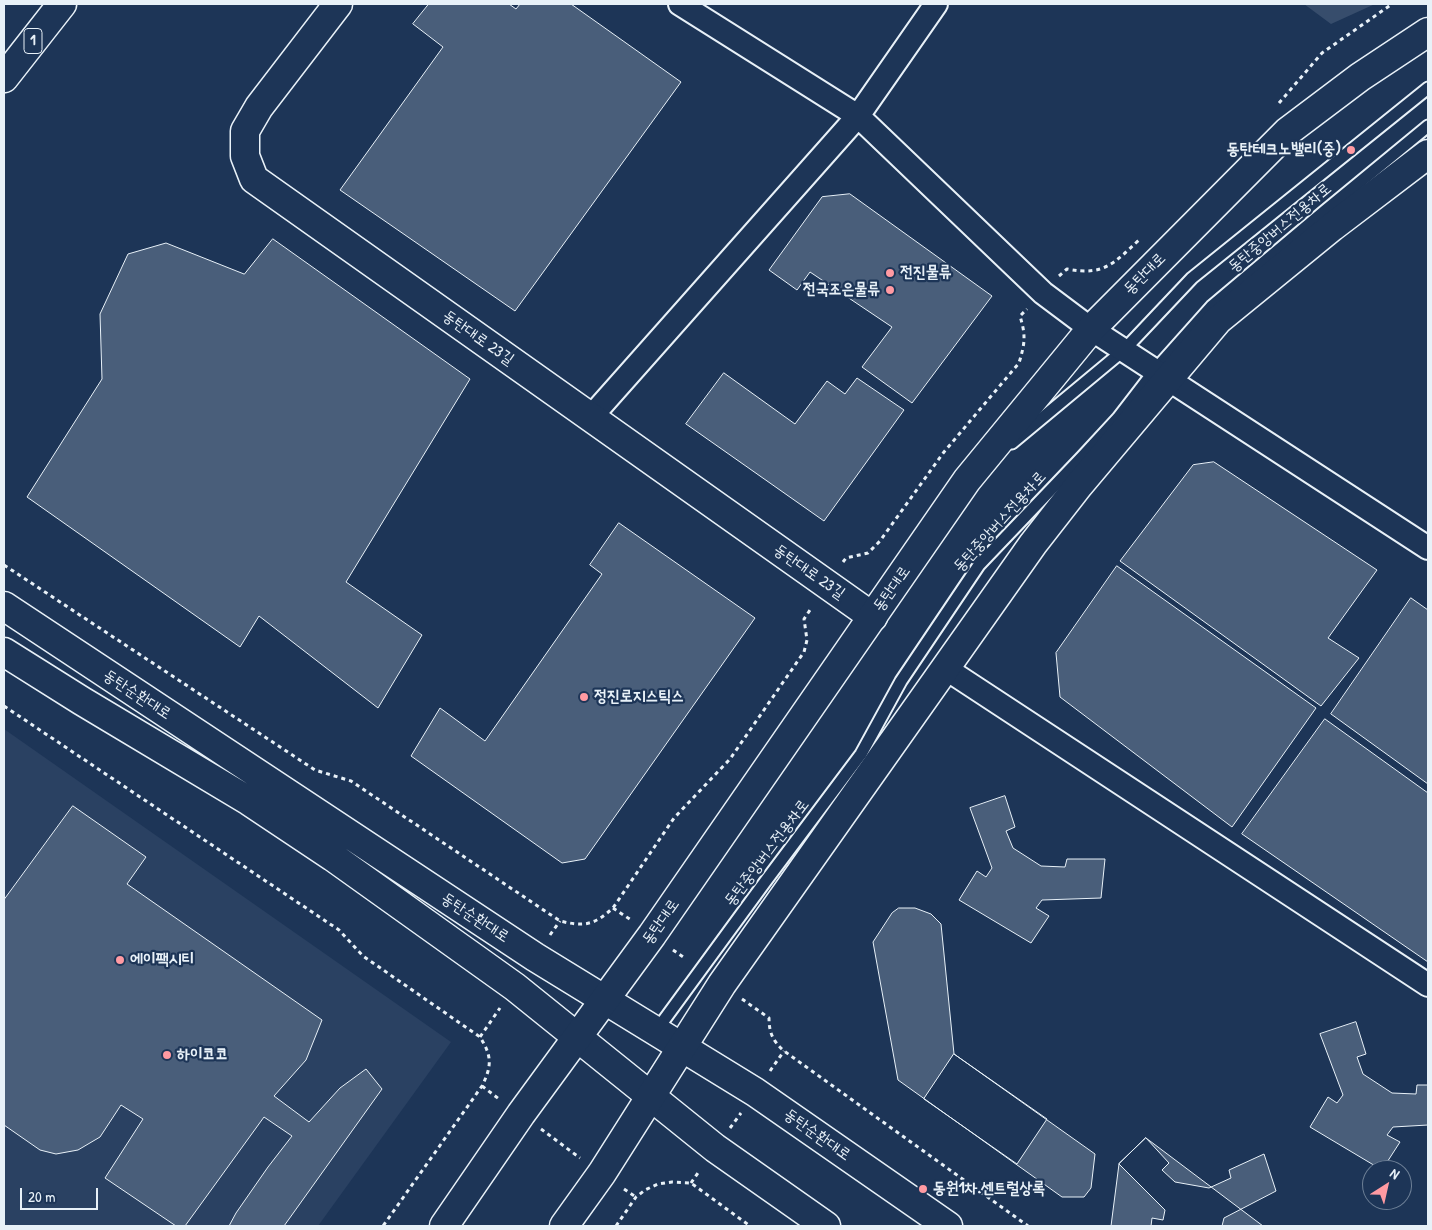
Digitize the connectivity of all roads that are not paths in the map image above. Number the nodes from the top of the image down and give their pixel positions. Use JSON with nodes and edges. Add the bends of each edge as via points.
{"nodes":[{"id":1,"x":62,"y":4,"type":"edge"},
{"id":2,"x":338,"y":4,"type":"edge"},
{"id":3,"x":680,"y":4,"type":"edge"},
{"id":4,"x":936,"y":4,"type":"edge"},
{"id":5,"x":1428,"y":32,"type":"edge"},
{"id":6,"x":4,"y":78,"type":"edge"},
{"id":7,"x":1428,"y":88,"type":"edge"},
{"id":8,"x":858,"y":116,"type":"junction"},
{"id":9,"x":1428,"y":126,"type":"edge"},
{"id":10,"x":1428,"y":154,"type":"edge"},
{"id":11,"x":1091,"y":329,"type":"junction"},
{"id":12,"x":1124,"y":350,"type":"junction"},
{"id":13,"x":1162,"y":374,"type":"junction"},
{"id":14,"x":590,"y":418,"type":"junction"},
{"id":15,"x":967,"y":480,"type":"junction"},
{"id":16,"x":1428,"y":548,"type":"edge"},
{"id":17,"x":4,"y":606,"type":"edge"},
{"id":18,"x":873,"y":617,"type":"junction"},
{"id":19,"x":4,"y":652,"type":"edge"},
{"id":20,"x":945,"y":668,"type":"junction"},
{"id":21,"x":1428,"y":985,"type":"edge"},
{"id":22,"x":605,"y":1000,"type":"junction"},
{"id":23,"x":656,"y":1031,"type":"junction"},
{"id":24,"x":578,"y":1037,"type":"junction"},
{"id":25,"x":682,"y":1047,"type":"junction"},
{"id":26,"x":651,"y":1097,"type":"junction"},
{"id":27,"x":444,"y":1226,"type":"edge"},
{"id":28,"x":564,"y":1226,"type":"edge"},
{"id":29,"x":826,"y":1226,"type":"edge"},
{"id":30,"x":948,"y":1226,"type":"edge"}],
"edges":[{"from":1,"to":6,"type":"main road","number":"1"},
{"from":2,"to":14,"type":"main road","name":"동탄대로 23길","via":[[244,131],[244,156],[254,179]]},
{"from":3,"to":8,"type":"street"},
{"from":4,"to":8,"type":"street"},
{"from":5,"to":11,"type":"main road","name":"동탄대로","via":[[1360,77],[1287,132]]},
{"from":7,"to":12,"type":"lane","via":[[1192,278]]},
{"from":8,"to":11,"type":"street","via":[[1043,293]]},
{"from":8,"to":14,"type":"street"},
{"from":9,"to":13,"type":"lane","name":"동탄중앙버스전용차로","via":[[1212,306]]},
{"from":10,"to":13,"type":"main road","via":[[1218,320]]},
{"from":11,"to":12,"type":"street"},
{"from":11,"to":15,"type":"main road","name":"동탄대로"},
{"from":12,"to":13,"type":"street"},
{"from":12,"to":15,"type":"lane"},
{"from":13,"to":16,"type":"street"},
{"from":13,"to":20,"type":"main road","via":[[1032,544]]},
{"from":13,"to":23,"type":"lane","name":"동탄중앙버스전용차로","via":[[979,566],[901,681],[861,754]]},
{"from":14,"to":18,"type":"main road","name":"동탄대로 23길"},
{"from":15,"to":18,"type":"main road","name":"동탄대로"},
{"from":17,"to":22,"type":"main road","name":"동탄순환대로","via":[[527,952]]},
{"from":18,"to":22,"type":"main road","name":"동탄대로"},
{"from":19,"to":24,"type":"main road","name":"동탄순환대로","via":[[325,851],[515,987]]},
{"from":20,"to":21,"type":"street"},
{"from":20,"to":25,"type":"main road","via":[[727,976]]},
{"from":22,"to":23,"type":"main road","name":"동탄순환대로"},
{"from":22,"to":24,"type":"main road","name":"동탄대로"},
{"from":23,"to":25,"type":"main road","name":"동탄순환대로"},
{"from":24,"to":26,"type":"main road","name":"동탄순환대로"},
{"from":24,"to":27,"type":"main road","name":"동탄대로"},
{"from":25,"to":26,"type":"main road"},
{"from":25,"to":30,"type":"main road","name":"동탄순환대로","via":[[756,1092]]},
{"from":26,"to":28,"type":"main road"},
{"from":26,"to":29,"type":"main road","name":"동탄순환대로"}]}
